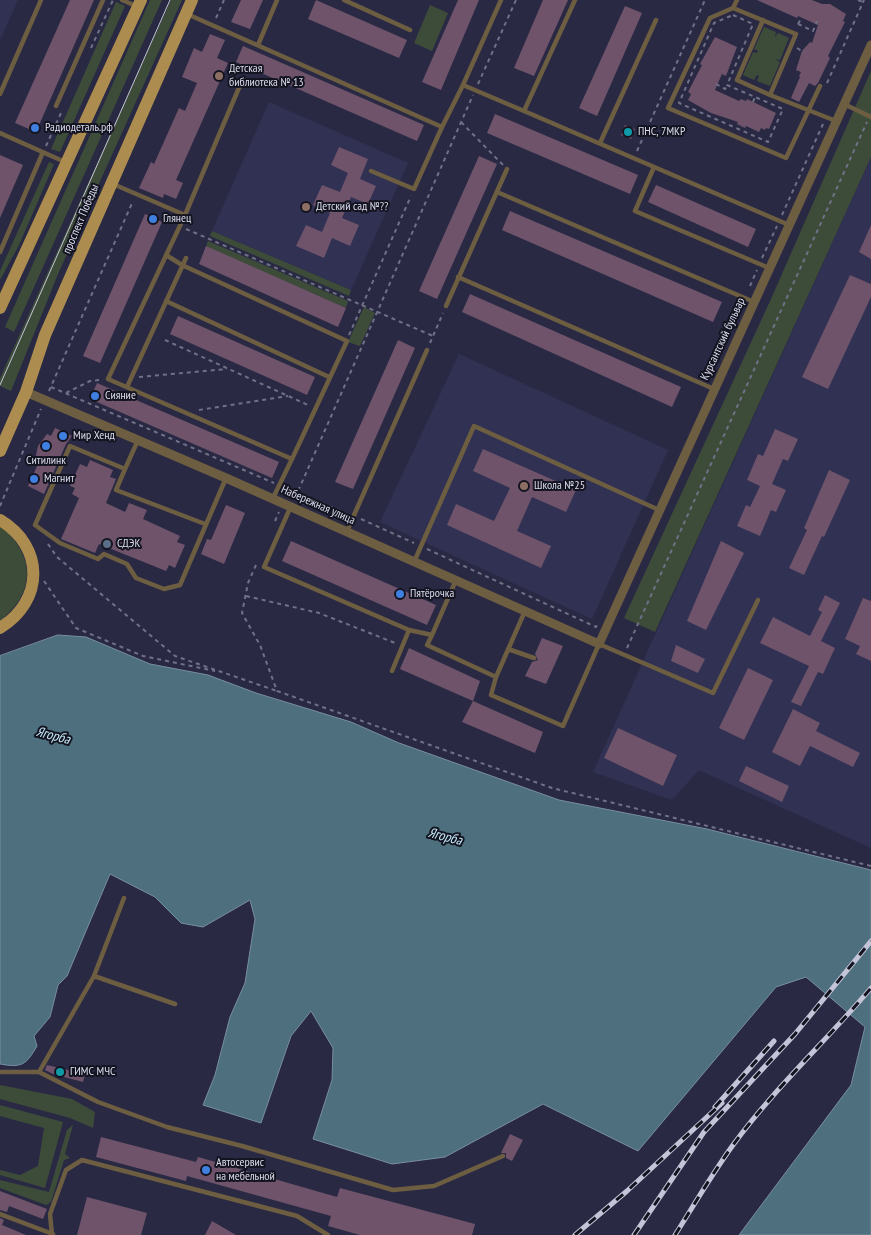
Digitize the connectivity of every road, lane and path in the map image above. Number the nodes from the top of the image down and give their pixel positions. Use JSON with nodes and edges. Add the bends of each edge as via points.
{"nodes":[{"id":1,"x":41,"y":0,"type":"edge"},
{"id":2,"x":103,"y":0,"type":"edge"},
{"id":3,"x":122,"y":0,"type":"edge"},
{"id":4,"x":192,"y":0,"type":"edge"},
{"id":5,"x":224,"y":0,"type":"edge"},
{"id":6,"x":277,"y":0,"type":"edge"},
{"id":7,"x":344,"y":0,"type":"edge"},
{"id":8,"x":501,"y":0,"type":"edge"},
{"id":9,"x":516,"y":0,"type":"edge"},
{"id":10,"x":574,"y":0,"type":"edge"},
{"id":11,"x":704,"y":0,"type":"edge"},
{"id":12,"x":736,"y":0,"type":"edge"},
{"id":13,"x":858,"y":0,"type":"edge"},
{"id":14,"x":864,"y":1,"type":"edge"},
{"id":15,"x":139,"y":4,"type":"edge"},
{"id":16,"x":733,"y":8,"type":"junction"},
{"id":17,"x":186,"y":13,"type":"junction"},
{"id":18,"x":802,"y":17,"type":"dead end"},
{"id":19,"x":656,"y":20,"type":"dead end"},
{"id":20,"x":763,"y":20,"type":"junction"},
{"id":21,"x":817,"y":21,"type":"dead end"},
{"id":22,"x":212,"y":25,"type":"junction"},
{"id":23,"x":806,"y":27,"type":"junction"},
{"id":24,"x":797,"y":28,"type":"dead end"},
{"id":25,"x":410,"y":30,"type":"dead end"},
{"id":26,"x":800,"y":40,"type":"dead end"},
{"id":27,"x":871,"y":44,"type":"edge"},
{"id":28,"x":258,"y":45,"type":"junction"},
{"id":29,"x":802,"y":51,"type":"dead end"},
{"id":30,"x":728,"y":70,"type":"dead end"},
{"id":31,"x":733,"y":72,"type":"dead end"},
{"id":32,"x":241,"y":83,"type":"dead end"},
{"id":33,"x":716,"y":84,"type":"dead end"},
{"id":34,"x":463,"y":85,"type":"junction"},
{"id":35,"x":727,"y":85,"type":"dead end"},
{"id":36,"x":820,"y":86,"type":"dead end"},
{"id":37,"x":475,"y":90,"type":"junction"},
{"id":38,"x":824,"y":90,"type":"dead end"},
{"id":39,"x":0,"y":94,"type":"edge"},
{"id":40,"x":770,"y":95,"type":"junction"},
{"id":41,"x":755,"y":98,"type":"dead end"},
{"id":42,"x":753,"y":102,"type":"dead end"},
{"id":43,"x":844,"y":104,"type":"junction"},
{"id":44,"x":56,"y":106,"type":"dead end"},
{"id":45,"x":808,"y":110,"type":"junction"},
{"id":46,"x":524,"y":111,"type":"junction"},
{"id":47,"x":870,"y":117,"type":"edge"},
{"id":48,"x":836,"y":121,"type":"junction"},
{"id":49,"x":461,"y":122,"type":"junction"},
{"id":50,"x":442,"y":127,"type":"junction"},
{"id":51,"x":0,"y":132,"type":"edge"},
{"id":52,"x":600,"y":143,"type":"junction"},
{"id":53,"x":43,"y":152,"type":"junction"},
{"id":54,"x":634,"y":158,"type":"junction"},
{"id":55,"x":67,"y":163,"type":"junction"},
{"id":56,"x":654,"y":167,"type":"junction"},
{"id":57,"x":507,"y":169,"type":"joint"},
{"id":58,"x":371,"y":170,"type":"dead end"},
{"id":59,"x":112,"y":183,"type":"junction"},
{"id":60,"x":414,"y":189,"type":"junction"},
{"id":61,"x":497,"y":192,"type":"junction"},
{"id":62,"x":136,"y":194,"type":"junction"},
{"id":63,"x":185,"y":215,"type":"junction"},
{"id":64,"x":789,"y":225,"type":"junction"},
{"id":65,"x":179,"y":226,"type":"junction"},
{"id":66,"x":0,"y":252,"type":"edge"},
{"id":67,"x":166,"y":256,"type":"junction"},
{"id":68,"x":186,"y":258,"type":"dead end"},
{"id":69,"x":182,"y":265,"type":"junction"},
{"id":70,"x":770,"y":268,"type":"junction"},
{"id":71,"x":458,"y":277,"type":"junction"},
{"id":72,"x":166,"y":301,"type":"junction"},
{"id":73,"x":754,"y":302,"type":"junction"},
{"id":74,"x":363,"y":305,"type":"junction"},
{"id":75,"x":446,"y":306,"type":"joint"},
{"id":76,"x":0,"y":308,"type":"edge"},
{"id":77,"x":377,"y":312,"type":"junction"},
{"id":78,"x":433,"y":336,"type":"junction"},
{"id":79,"x":166,"y":340,"type":"dead end"},
{"id":80,"x":346,"y":340,"type":"junction"},
{"id":81,"x":427,"y":350,"type":"joint"},
{"id":82,"x":229,"y":369,"type":"junction"},
{"id":83,"x":330,"y":377,"type":"junction"},
{"id":84,"x":131,"y":378,"type":"junction"},
{"id":85,"x":108,"y":379,"type":"junction"},
{"id":86,"x":51,"y":387,"type":"junction"},
{"id":87,"x":127,"y":388,"type":"junction"},
{"id":88,"x":714,"y":389,"type":"junction"},
{"id":89,"x":26,"y":392,"type":"junction"},
{"id":90,"x":66,"y":393,"type":"junction"},
{"id":91,"x":288,"y":396,"type":"junction"},
{"id":92,"x":45,"y":400,"type":"junction"},
{"id":93,"x":315,"y":408,"type":"junction"},
{"id":94,"x":183,"y":412,"type":"junction"},
{"id":95,"x":138,"y":440,"type":"junction"},
{"id":96,"x":0,"y":451,"type":"edge"},
{"id":97,"x":292,"y":459,"type":"junction"},
{"id":98,"x":125,"y":470,"type":"junction"},
{"id":99,"x":226,"y":478,"type":"junction"},
{"id":100,"x":279,"y":485,"type":"junction"},
{"id":101,"x":297,"y":492,"type":"junction"},
{"id":102,"x":273,"y":498,"type":"junction"},
{"id":103,"x":287,"y":505,"type":"junction"},
{"id":104,"x":0,"y":506,"type":"edge"},
{"id":105,"x":660,"y":510,"type":"junction"},
{"id":106,"x":354,"y":516,"type":"junction"},
{"id":107,"x":0,"y":520,"type":"edge"},
{"id":108,"x":205,"y":524,"type":"junction"},
{"id":109,"x":272,"y":530,"type":"dead end"},
{"id":110,"x":348,"y":531,"type":"junction"},
{"id":111,"x":46,"y":541,"type":"dead end"},
{"id":112,"x":422,"y":547,"type":"junction"},
{"id":113,"x":414,"y":562,"type":"junction"},
{"id":114,"x":256,"y":565,"type":"dead end"},
{"id":115,"x":44,"y":580,"type":"dead end"},
{"id":116,"x":456,"y":580,"type":"junction"},
{"id":117,"x":246,"y":596,"type":"junction"},
{"id":118,"x":758,"y":600,"type":"dead end"},
{"id":119,"x":525,"y":611,"type":"junction"},
{"id":120,"x":596,"y":627,"type":"dead end"},
{"id":121,"x":0,"y":628,"type":"edge"},
{"id":122,"x":409,"y":630,"type":"junction"},
{"id":123,"x":432,"y":635,"type":"junction"},
{"id":124,"x":599,"y":644,"type":"junction"},
{"id":125,"x":402,"y":646,"type":"junction"},
{"id":126,"x":508,"y":649,"type":"junction"},
{"id":127,"x":624,"y":655,"type":"junction"},
{"id":128,"x":534,"y":658,"type":"dead end"},
{"id":129,"x":392,"y":671,"type":"dead end"},
{"id":130,"x":225,"y":673,"type":"junction"},
{"id":131,"x":496,"y":676,"type":"junction"},
{"id":132,"x":278,"y":690,"type":"junction"},
{"id":133,"x":871,"y":866,"type":"edge"},
{"id":134,"x":124,"y":898,"type":"dead end"},
{"id":135,"x":94,"y":976,"type":"junction"},
{"id":136,"x":175,"y":1004,"type":"dead end"},
{"id":137,"x":0,"y":1072,"type":"edge"},
{"id":138,"x":39,"y":1072,"type":"junction"},
{"id":139,"x":503,"y":1156,"type":"dead end"},
{"id":140,"x":0,"y":1214,"type":"edge"},
{"id":141,"x":52,"y":1235,"type":"edge"},
{"id":142,"x":328,"y":1235,"type":"edge"}],
"edges":[{"from":1,"to":39,"type":"lane"},
{"from":2,"to":44,"type":"lane"},
{"from":3,"to":15,"type":"lane"},
{"from":4,"to":17,"type":"main road","name":"проспект Победы"},
{"from":5,"to":22,"type":"path"},
{"from":6,"to":28,"type":"lane"},
{"from":7,"to":25,"type":"lane"},
{"from":8,"to":34,"type":"lane"},
{"from":9,"to":37,"type":"path"},
{"from":10,"to":46,"type":"lane"},
{"from":11,"to":54,"type":"path"},
{"from":12,"to":16,"type":"lane"},
{"from":13,"to":14,"type":"path"},
{"from":14,"to":38,"type":"path"},
{"from":15,"to":55,"type":"main road"},
{"from":16,"to":20,"type":"lane"},
{"from":16,"to":45,"type":"lane","via":[[710,18],[668,108],[786,158]]},
{"from":17,"to":22,"type":"lane"},
{"from":17,"to":59,"type":"main road","name":"проспект Победы"},
{"from":18,"to":23,"type":"path","via":[[798,24]]},
{"from":19,"to":52,"type":"lane"},
{"from":20,"to":40,"type":"lane","via":[[737,80]]},
{"from":20,"to":40,"type":"lane","via":[[796,34]]},
{"from":21,"to":23,"type":"path","via":[[813,30]]},
{"from":22,"to":28,"type":"lane"},
{"from":23,"to":24,"type":"path","via":[[804,31]]},
{"from":26,"to":29,"type":"path","via":[[796,48]]},
{"from":27,"to":43,"type":"street","name":"Курсантский бульвар"},
{"from":28,"to":50,"type":"lane"},
{"from":30,"to":31,"type":"path"},
{"from":32,"to":63,"type":"lane"},
{"from":33,"to":35,"type":"path","via":[[725,89]]},
{"from":34,"to":37,"type":"lane"},
{"from":34,"to":50,"type":"lane"},
{"from":36,"to":45,"type":"lane"},
{"from":37,"to":46,"type":"lane"},
{"from":37,"to":49,"type":"path"},
{"from":40,"to":45,"type":"lane"},
{"from":41,"to":42,"type":"path"},
{"from":43,"to":47,"type":"lane"},
{"from":43,"to":48,"type":"street","name":"Курсантский бульвар"},
{"from":45,"to":48,"type":"lane"},
{"from":46,"to":52,"type":"lane"},
{"from":47,"to":127,"type":"path"},
{"from":48,"to":64,"type":"street","name":"Курсантский бульвар"},
{"from":49,"to":57,"type":"path"},
{"from":49,"to":77,"type":"path"},
{"from":50,"to":60,"type":"lane"},
{"from":51,"to":53,"type":"lane"},
{"from":52,"to":54,"type":"lane"},
{"from":53,"to":55,"type":"lane"},
{"from":53,"to":66,"type":"lane"},
{"from":54,"to":56,"type":"lane"},
{"from":55,"to":76,"type":"main road"},
{"from":56,"to":64,"type":"lane"},
{"from":56,"to":70,"type":"lane","via":[[635,211]]},
{"from":57,"to":61,"type":"lane"},
{"from":58,"to":60,"type":"lane"},
{"from":59,"to":62,"type":"lane"},
{"from":59,"to":89,"type":"main road","name":"проспект Победы","via":[[46,335]]},
{"from":60,"to":74,"type":"path"},
{"from":61,"to":71,"type":"lane"},
{"from":61,"to":73,"type":"lane"},
{"from":62,"to":63,"type":"lane"},
{"from":62,"to":86,"type":"path"},
{"from":63,"to":65,"type":"lane"},
{"from":64,"to":70,"type":"street","name":"Курсантский бульвар"},
{"from":65,"to":67,"type":"lane"},
{"from":65,"to":74,"type":"path"},
{"from":67,"to":69,"type":"lane"},
{"from":67,"to":85,"type":"lane"},
{"from":68,"to":69,"type":"lane"},
{"from":69,"to":72,"type":"lane"},
{"from":69,"to":80,"type":"lane"},
{"from":70,"to":73,"type":"street","name":"Курсантский бульвар"},
{"from":71,"to":75,"type":"lane"},
{"from":71,"to":88,"type":"lane"},
{"from":72,"to":83,"type":"lane"},
{"from":72,"to":84,"type":"lane"},
{"from":73,"to":88,"type":"street","name":"Курсантский бульвар"},
{"from":74,"to":77,"type":"path"},
{"from":74,"to":80,"type":"path"},
{"from":75,"to":78,"type":"path"},
{"from":77,"to":78,"type":"path"},
{"from":77,"to":101,"type":"path"},
{"from":78,"to":81,"type":"path"},
{"from":79,"to":82,"type":"path"},
{"from":80,"to":83,"type":"lane"},
{"from":81,"to":106,"type":"lane"},
{"from":82,"to":84,"type":"path"},
{"from":82,"to":91,"type":"path"},
{"from":83,"to":93,"type":"lane"},
{"from":84,"to":87,"type":"lane"},
{"from":85,"to":87,"type":"lane"},
{"from":85,"to":90,"type":"path","via":[[90,380]]},
{"from":86,"to":90,"type":"path"},
{"from":86,"to":92,"type":"path"},
{"from":87,"to":94,"type":"lane"},
{"from":88,"to":105,"type":"street","name":"Курсантский бульвар"},
{"from":89,"to":92,"type":"street","name":"Набережная улица"},
{"from":89,"to":96,"type":"main road","name":"проспект Победы"},
{"from":90,"to":100,"type":"path"},
{"from":91,"to":93,"type":"path"},
{"from":91,"to":94,"type":"path"},
{"from":92,"to":95,"type":"street","name":"Набережная улица"},
{"from":92,"to":104,"type":"path"},
{"from":93,"to":97,"type":"lane"},
{"from":94,"to":97,"type":"lane"},
{"from":95,"to":98,"type":"lane"},
{"from":95,"to":99,"type":"street","name":"Набережная улица"},
{"from":97,"to":100,"type":"lane"},
{"from":98,"to":108,"type":"lane","via":[[116,490]]},
{"from":98,"to":108,"type":"lane","via":[[70,446],[35,526],[60,543],[98,559],[104,554],[127,564],[136,578],[164,589],[180,585]]},
{"from":99,"to":102,"type":"street","name":"Набережная улица"},
{"from":99,"to":108,"type":"lane"},
{"from":100,"to":101,"type":"path"},
{"from":100,"to":102,"type":"lane"},
{"from":101,"to":103,"type":"path"},
{"from":101,"to":106,"type":"path"},
{"from":102,"to":103,"type":"street","name":"Набережная улица"},
{"from":103,"to":109,"type":"path"},
{"from":103,"to":110,"type":"street","name":"Набережная улица"},
{"from":103,"to":122,"type":"lane","via":[[264,567]]},
{"from":105,"to":112,"type":"lane","via":[[474,426]]},
{"from":105,"to":124,"type":"street","name":"Курсантский бульвар"},
{"from":106,"to":110,"type":"lane"},
{"from":106,"to":112,"type":"path"},
{"from":107,"to":121,"type":"main road","via":[[16,531],[27,547],[33,578],[23,609]]},
{"from":110,"to":113,"type":"street","name":"Набережная улица"},
{"from":111,"to":130,"type":"path","via":[[57,557],[175,656]]},
{"from":112,"to":113,"type":"lane"},
{"from":112,"to":120,"type":"path"},
{"from":113,"to":116,"type":"street","name":"Набережная улица"},
{"from":114,"to":117,"type":"path"},
{"from":115,"to":130,"type":"path","via":[[76,628],[143,656]]},
{"from":116,"to":119,"type":"street","name":"Набережная улица"},
{"from":116,"to":123,"type":"lane"},
{"from":117,"to":125,"type":"path","via":[[319,613]]},
{"from":117,"to":132,"type":"path","via":[[242,613],[260,645]]},
{"from":118,"to":127,"type":"lane","via":[[713,693]]},
{"from":119,"to":124,"type":"street","name":"Набережная улица"},
{"from":119,"to":126,"type":"lane"},
{"from":122,"to":123,"type":"lane"},
{"from":122,"to":125,"type":"lane"},
{"from":123,"to":131,"type":"lane","via":[[427,645]]},
{"from":124,"to":127,"type":"lane"},
{"from":124,"to":131,"type":"lane","via":[[563,726],[490,694]]},
{"from":125,"to":129,"type":"lane"},
{"from":126,"to":128,"type":"lane"},
{"from":126,"to":131,"type":"lane"},
{"from":130,"to":132,"type":"path"},
{"from":132,"to":133,"type":"path","via":[[552,788]]},
{"from":134,"to":135,"type":"lane"},
{"from":135,"to":136,"type":"lane"},
{"from":135,"to":138,"type":"lane"},
{"from":137,"to":138,"type":"lane"},
{"from":138,"to":139,"type":"lane","via":[[98,1102],[167,1127],[393,1190],[434,1186]]},
{"from":140,"to":141,"type":"lane"},
{"from":141,"to":142,"type":"lane","via":[[50,1214],[66,1170],[82,1160],[297,1216]]}]}
